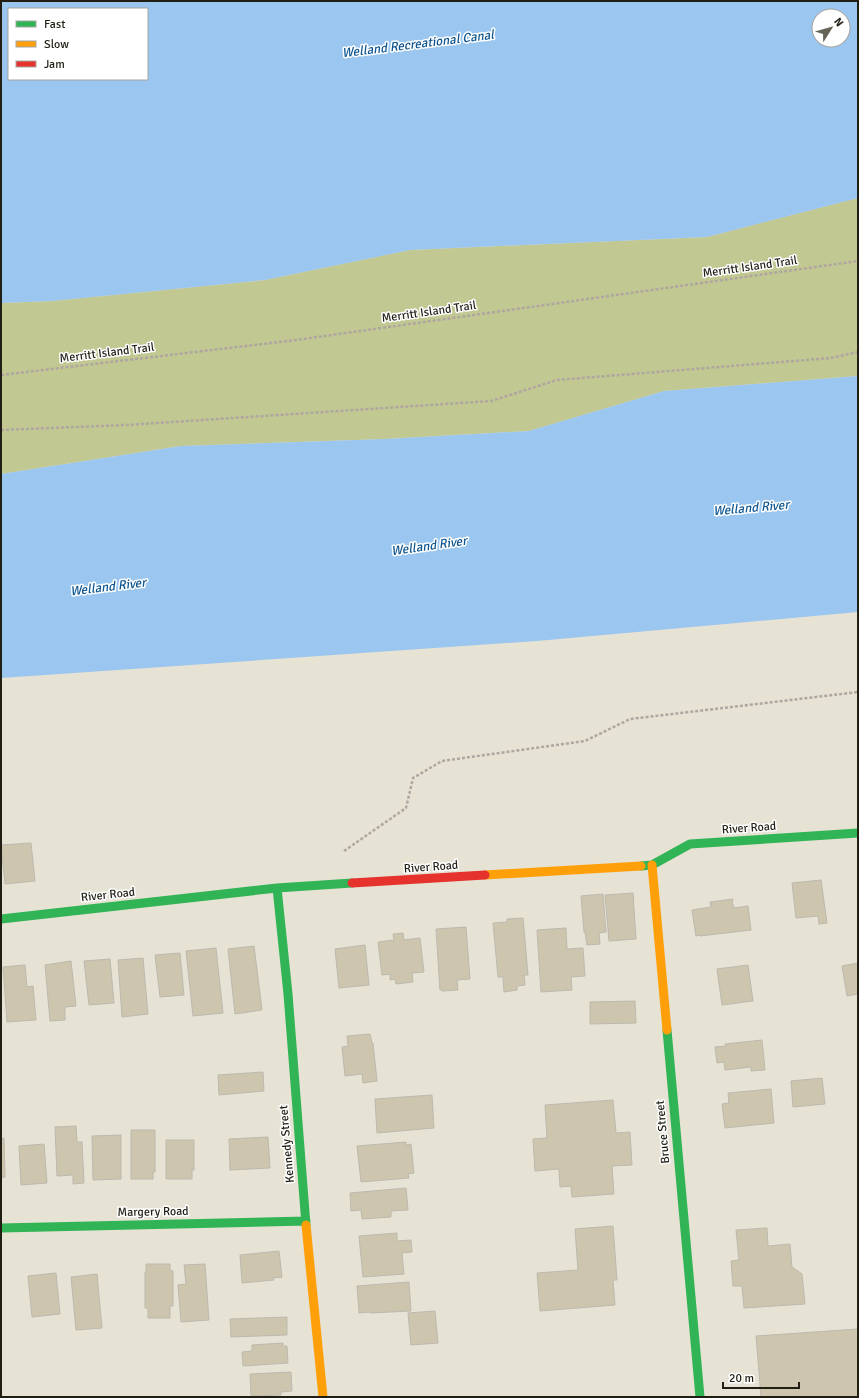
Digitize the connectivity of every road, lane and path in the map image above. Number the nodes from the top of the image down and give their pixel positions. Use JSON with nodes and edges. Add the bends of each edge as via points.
{"nodes":[{"id":1,"x":858,"y":261,"type":"edge"},
{"id":2,"x":858,"y":352,"type":"edge"},
{"id":3,"x":1,"y":374,"type":"edge"},
{"id":4,"x":1,"y":430,"type":"edge"},
{"id":5,"x":858,"y":692,"type":"edge"},
{"id":6,"x":858,"y":833,"type":"edge"},
{"id":7,"x":344,"y":851,"type":"dead end"},
{"id":8,"x":652,"y":865,"type":"junction"},
{"id":9,"x":277,"y":888,"type":"junction"},
{"id":10,"x":1,"y":919,"type":"edge"},
{"id":11,"x":306,"y":1221,"type":"junction"},
{"id":12,"x":1,"y":1228,"type":"edge"},
{"id":13,"x":323,"y":1397,"type":"edge"},
{"id":14,"x":700,"y":1397,"type":"edge"}],
"edges":[{"from":1,"to":3,"type":"path","name":"Merritt Island Trail","via":[[296,340]]},
{"from":2,"to":4,"type":"path","via":[[831,358],[557,380],[491,401],[126,425]]},
{"from":5,"to":7,"type":"path","via":[[630,719],[586,741],[442,761],[413,778],[406,808]]},
{"from":6,"to":8,"type":"street","name":"River Road","via":[[690,844]]},
{"from":8,"to":9,"type":"street","name":"River Road"},
{"from":8,"to":14,"type":"street","name":"Bruce Street"},
{"from":9,"to":10,"type":"street","name":"River Road"},
{"from":9,"to":11,"type":"street","name":"Kennedy Street"},
{"from":11,"to":12,"type":"street","name":"Margery Road"},
{"from":11,"to":13,"type":"street","name":"Kennedy Street"}]}
